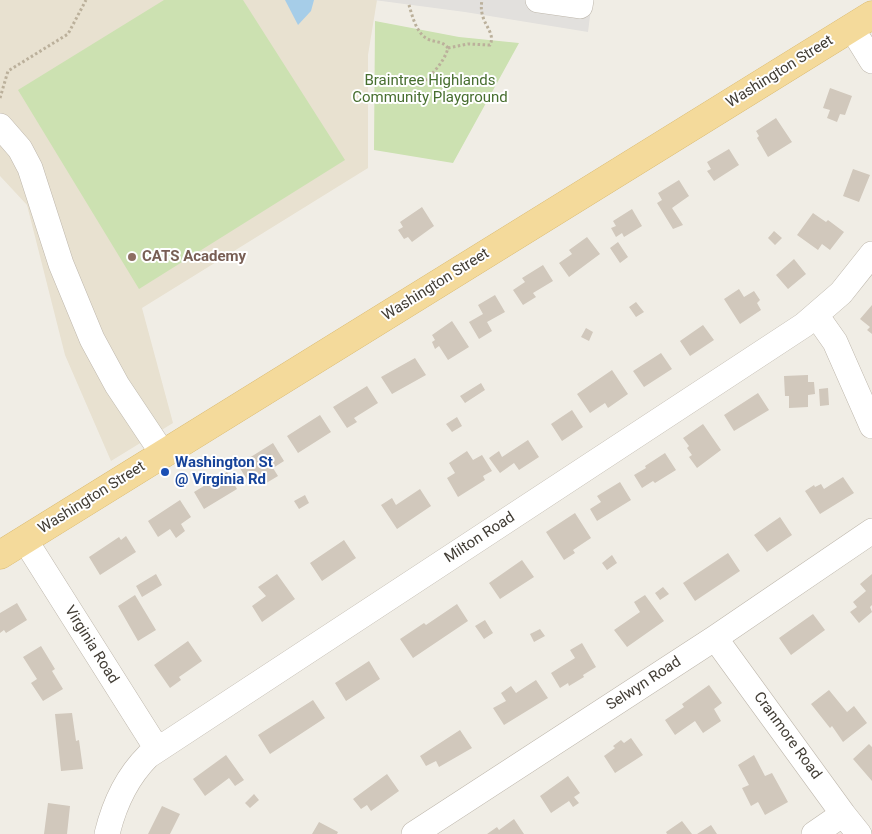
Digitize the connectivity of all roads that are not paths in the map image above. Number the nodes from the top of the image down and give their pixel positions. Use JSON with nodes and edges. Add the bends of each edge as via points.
{"nodes":[{"id":1,"x":538,"y":0,"type":"edge"},
{"id":2,"x":581,"y":0,"type":"edge"},
{"id":3,"x":861,"y":21,"type":"edge"},
{"id":4,"x":872,"y":61,"type":"edge"},
{"id":5,"x":0,"y":126,"type":"edge"},
{"id":6,"x":872,"y":254,"type":"edge"},
{"id":7,"x":816,"y":315,"type":"junction"},
{"id":8,"x":872,"y":426,"type":"edge"},
{"id":9,"x":163,"y":454,"type":"junction"},
{"id":10,"x":872,"y":532,"type":"edge"},
{"id":11,"x":25,"y":540,"type":"junction"},
{"id":12,"x":0,"y":556,"type":"edge"},
{"id":13,"x":715,"y":638,"type":"junction"},
{"id":14,"x":157,"y":749,"type":"junction"},
{"id":15,"x":843,"y":814,"type":"junction"},
{"id":16,"x":107,"y":834,"type":"edge"},
{"id":17,"x":414,"y":834,"type":"edge"},
{"id":18,"x":814,"y":834,"type":"edge"},
{"id":19,"x":859,"y":834,"type":"edge"}],
"edges":[{"from":1,"to":2,"type":"street","via":[[580,6]]},
{"from":3,"to":4,"type":"street"},
{"from":3,"to":9,"type":"main road","name":"Washington Street"},
{"from":5,"to":9,"type":"street","via":[[20,149],[30,168],[61,264],[92,339]]},
{"from":6,"to":7,"type":"street","name":"Milton Road","via":[[840,293]]},
{"from":7,"to":8,"type":"street","via":[[835,342]]},
{"from":7,"to":14,"type":"street","name":"Milton Road"},
{"from":9,"to":11,"type":"main road","name":"Washington Street"},
{"from":10,"to":13,"type":"street","name":"Selwyn Road"},
{"from":11,"to":12,"type":"main road","name":"Washington Street"},
{"from":11,"to":14,"type":"street","name":"Virginia Road"},
{"from":13,"to":15,"type":"street","name":"Cranmore Road"},
{"from":13,"to":17,"type":"street","name":"Selwyn Road"},
{"from":14,"to":16,"type":"street","name":"Milton Road","via":[[142,762],[128,782],[116,805]]},
{"from":15,"to":18,"type":"street"},
{"from":15,"to":19,"type":"street","name":"Cranmore Road"}]}
